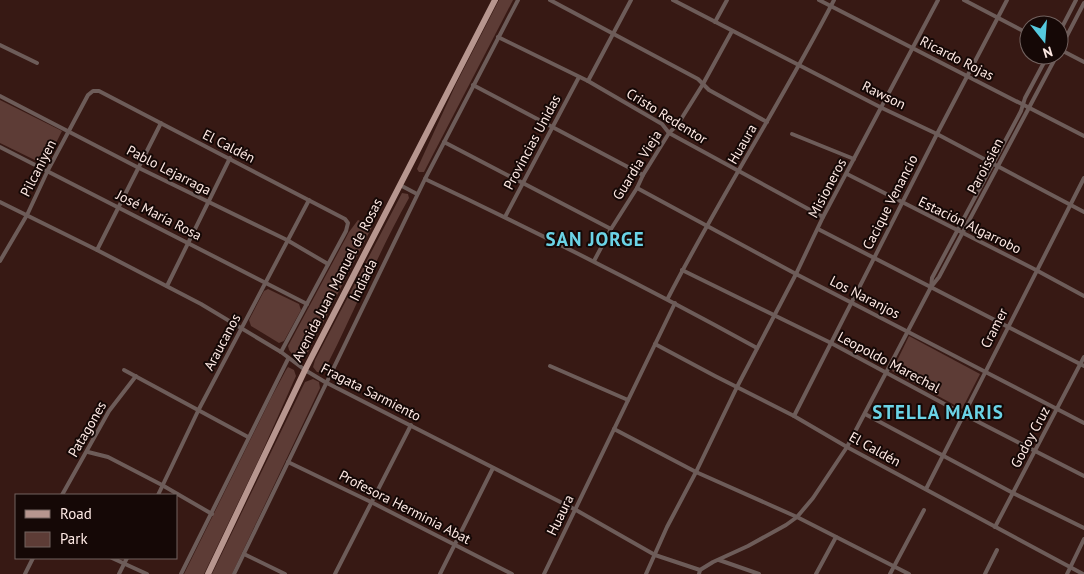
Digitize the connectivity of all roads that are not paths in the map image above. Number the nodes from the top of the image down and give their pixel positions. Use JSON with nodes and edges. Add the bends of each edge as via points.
{"nodes":[{"id":1,"x":495,"y":0,"type":"edge"},
{"id":2,"x":518,"y":0,"type":"edge"},
{"id":3,"x":550,"y":0,"type":"edge"},
{"id":4,"x":631,"y":0,"type":"edge"},
{"id":5,"x":673,"y":0,"type":"edge"},
{"id":6,"x":727,"y":0,"type":"edge"},
{"id":7,"x":819,"y":0,"type":"edge"},
{"id":8,"x":834,"y":0,"type":"edge"},
{"id":9,"x":938,"y":0,"type":"edge"},
{"id":10,"x":964,"y":0,"type":"edge"},
{"id":11,"x":1007,"y":0,"type":"edge"},
{"id":12,"x":1076,"y":0,"type":"edge"},
{"id":13,"x":1084,"y":3,"type":"edge"},
{"id":14,"x":831,"y":6,"type":"junction"},
{"id":15,"x":1068,"y":15,"type":"edge"},
{"id":16,"x":998,"y":18,"type":"junction"},
{"id":17,"x":715,"y":22,"type":"junction"},
{"id":18,"x":1019,"y":29,"type":"edge"},
{"id":19,"x":732,"y":30,"type":"junction"},
{"id":20,"x":1069,"y":31,"type":"edge"},
{"id":21,"x":613,"y":34,"type":"junction"},
{"id":22,"x":498,"y":37,"type":"junction"},
{"id":23,"x":0,"y":45,"type":"edge"},
{"id":24,"x":913,"y":49,"type":"junction"},
{"id":25,"x":1069,"y":55,"type":"edge"},
{"id":26,"x":1084,"y":62,"type":"edge"},
{"id":27,"x":37,"y":63,"type":"dead end"},
{"id":28,"x":800,"y":65,"type":"junction"},
{"id":29,"x":1043,"y":65,"type":"edge"},
{"id":30,"x":1052,"y":65,"type":"edge"},
{"id":31,"x":968,"y":75,"type":"junction"},
{"id":32,"x":579,"y":77,"type":"junction"},
{"id":33,"x":588,"y":81,"type":"junction"},
{"id":34,"x":703,"y":84,"type":"junction"},
{"id":35,"x":473,"y":85,"type":"junction"},
{"id":36,"x":99,"y":90,"type":"joint"},
{"id":37,"x":0,"y":96,"type":"edge"},
{"id":38,"x":1023,"y":104,"type":"junction"},
{"id":39,"x":1029,"y":107,"type":"junction"},
{"id":40,"x":882,"y":108,"type":"junction"},
{"id":41,"x":767,"y":122,"type":"junction"},
{"id":42,"x":161,"y":123,"type":"junction"},
{"id":43,"x":553,"y":127,"type":"junction"},
{"id":44,"x":70,"y":131,"type":"junction"},
{"id":45,"x":669,"y":133,"type":"junction"},
{"id":46,"x":792,"y":134,"type":"dead end"},
{"id":47,"x":937,"y":134,"type":"junction"},
{"id":48,"x":1084,"y":136,"type":"edge"},
{"id":49,"x":444,"y":142,"type":"junction"},
{"id":50,"x":0,"y":147,"type":"edge"},
{"id":51,"x":230,"y":158,"type":"junction"},
{"id":52,"x":854,"y":159,"type":"junction"},
{"id":53,"x":996,"y":165,"type":"junction"},
{"id":54,"x":139,"y":168,"type":"junction"},
{"id":55,"x":48,"y":170,"type":"junction"},
{"id":56,"x":738,"y":172,"type":"junction"},
{"id":57,"x":643,"y":174,"type":"junction"},
{"id":58,"x":847,"y":174,"type":"junction"},
{"id":59,"x":1084,"y":178,"type":"edge"},
{"id":60,"x":425,"y":179,"type":"junction"},
{"id":61,"x":523,"y":183,"type":"junction"},
{"id":62,"x":400,"y":185,"type":"junction"},
{"id":63,"x":637,"y":188,"type":"junction"},
{"id":64,"x":417,"y":194,"type":"junction"},
{"id":65,"x":309,"y":200,"type":"junction"},
{"id":66,"x":0,"y":202,"type":"edge"},
{"id":67,"x":208,"y":203,"type":"junction"},
{"id":68,"x":903,"y":204,"type":"junction"},
{"id":69,"x":1070,"y":205,"type":"junction"},
{"id":70,"x":119,"y":208,"type":"junction"},
{"id":71,"x":1084,"y":212,"type":"edge"},
{"id":72,"x":27,"y":215,"type":"junction"},
{"id":73,"x":505,"y":217,"type":"junction"},
{"id":74,"x":823,"y":217,"type":"junction"},
{"id":75,"x":706,"y":226,"type":"junction"},
{"id":76,"x":611,"y":228,"type":"junction"},
{"id":77,"x":818,"y":228,"type":"junction"},
{"id":78,"x":957,"y":231,"type":"junction"},
{"id":79,"x":962,"y":234,"type":"junction"},
{"id":80,"x":287,"y":240,"type":"junction"},
{"id":81,"x":188,"y":242,"type":"junction"},
{"id":82,"x":97,"y":250,"type":"junction"},
{"id":83,"x":875,"y":258,"type":"junction"},
{"id":84,"x":0,"y":260,"type":"edge"},
{"id":85,"x":594,"y":261,"type":"junction"},
{"id":86,"x":328,"y":264,"type":"junction"},
{"id":87,"x":682,"y":270,"type":"junction"},
{"id":88,"x":1036,"y":270,"type":"junction"},
{"id":89,"x":796,"y":274,"type":"junction"},
{"id":90,"x":264,"y":283,"type":"junction"},
{"id":91,"x":167,"y":286,"type":"junction"},
{"id":92,"x":931,"y":287,"type":"junction"},
{"id":93,"x":1084,"y":296,"type":"edge"},
{"id":94,"x":668,"y":298,"type":"junction"},
{"id":95,"x":675,"y":303,"type":"junction"},
{"id":96,"x":852,"y":303,"type":"junction"},
{"id":97,"x":307,"y":304,"type":"junction"},
{"id":98,"x":774,"y":316,"type":"junction"},
{"id":99,"x":1008,"y":327,"type":"junction"},
{"id":100,"x":243,"y":328,"type":"junction"},
{"id":101,"x":908,"y":332,"type":"junction"},
{"id":102,"x":831,"y":343,"type":"junction"},
{"id":103,"x":655,"y":344,"type":"junction"},
{"id":104,"x":758,"y":348,"type":"junction"},
{"id":105,"x":282,"y":352,"type":"junction"},
{"id":106,"x":1084,"y":357,"type":"edge"},
{"id":107,"x":288,"y":359,"type":"junction"},
{"id":108,"x":1082,"y":365,"type":"edge"},
{"id":109,"x":550,"y":366,"type":"dead end"},
{"id":110,"x":124,"y":370,"type":"dead end"},
{"id":111,"x":304,"y":370,"type":"junction"},
{"id":112,"x":985,"y":371,"type":"junction"},
{"id":113,"x":886,"y":373,"type":"junction"},
{"id":114,"x":136,"y":376,"type":"junction"},
{"id":115,"x":326,"y":382,"type":"junction"},
{"id":116,"x":737,"y":387,"type":"junction"},
{"id":117,"x":628,"y":400,"type":"junction"},
{"id":118,"x":1057,"y":408,"type":"junction"},
{"id":119,"x":199,"y":409,"type":"junction"},
{"id":120,"x":865,"y":414,"type":"junction"},
{"id":121,"x":963,"y":414,"type":"junction"},
{"id":122,"x":794,"y":416,"type":"junction"},
{"id":123,"x":1084,"y":423,"type":"edge"},
{"id":124,"x":411,"y":425,"type":"junction"},
{"id":125,"x":614,"y":429,"type":"junction"},
{"id":126,"x":248,"y":437,"type":"junction"},
{"id":127,"x":847,"y":447,"type":"junction"},
{"id":128,"x":1035,"y":451,"type":"junction"},
{"id":129,"x":88,"y":452,"type":"junction"},
{"id":130,"x":942,"y":457,"type":"junction"},
{"id":131,"x":288,"y":462,"type":"junction"},
{"id":132,"x":493,"y":468,"type":"junction"},
{"id":133,"x":696,"y":472,"type":"junction"},
{"id":134,"x":1084,"y":476,"type":"edge"},
{"id":135,"x":162,"y":485,"type":"junction"},
{"id":136,"x":926,"y":489,"type":"junction"},
{"id":137,"x":63,"y":494,"type":"edge"},
{"id":138,"x":158,"y":494,"type":"edge"},
{"id":139,"x":178,"y":494,"type":"edge"},
{"id":140,"x":178,"y":494,"type":"edge"},
{"id":141,"x":1013,"y":494,"type":"junction"},
{"id":142,"x":371,"y":502,"type":"junction"},
{"id":143,"x":576,"y":510,"type":"junction"},
{"id":144,"x":924,"y":510,"type":"dead end"},
{"id":145,"x":212,"y":514,"type":"junction"},
{"id":146,"x":797,"y":517,"type":"junction"},
{"id":147,"x":995,"y":526,"type":"junction"},
{"id":148,"x":1084,"y":528,"type":"edge"},
{"id":149,"x":836,"y":537,"type":"junction"},
{"id":150,"x":1084,"y":539,"type":"edge"},
{"id":151,"x":454,"y":545,"type":"junction"},
{"id":152,"x":997,"y":550,"type":"dead end"},
{"id":153,"x":244,"y":554,"type":"junction"},
{"id":154,"x":656,"y":555,"type":"junction"},
{"id":155,"x":32,"y":559,"type":"edge"},
{"id":156,"x":114,"y":559,"type":"edge"},
{"id":157,"x":126,"y":559,"type":"edge"},
{"id":158,"x":718,"y":560,"type":"junction"},
{"id":159,"x":124,"y":563,"type":"junction"},
{"id":160,"x":1070,"y":566,"type":"junction"},
{"id":161,"x":894,"y":567,"type":"junction"},
{"id":162,"x":700,"y":572,"type":"edge"},
{"id":163,"x":25,"y":574,"type":"edge"},
{"id":164,"x":119,"y":574,"type":"edge"},
{"id":165,"x":147,"y":574,"type":"edge"},
{"id":166,"x":181,"y":574,"type":"edge"},
{"id":167,"x":208,"y":574,"type":"edge"},
{"id":168,"x":234,"y":574,"type":"edge"},
{"id":169,"x":285,"y":574,"type":"edge"},
{"id":170,"x":335,"y":574,"type":"edge"},
{"id":171,"x":440,"y":574,"type":"edge"},
{"id":172,"x":512,"y":574,"type":"edge"},
{"id":173,"x":544,"y":574,"type":"edge"},
{"id":174,"x":646,"y":574,"type":"edge"},
{"id":175,"x":759,"y":574,"type":"edge"},
{"id":176,"x":816,"y":574,"type":"edge"},
{"id":177,"x":890,"y":574,"type":"edge"},
{"id":178,"x":909,"y":574,"type":"edge"},
{"id":179,"x":985,"y":574,"type":"edge"},
{"id":180,"x":1067,"y":574,"type":"edge"},
{"id":181,"x":1084,"y":574,"type":"edge"}],
"edges":[{"from":1,"to":62,"type":"main road","name":"Avenida Juan Manuel de Rosas"},
{"from":2,"to":22,"type":"street","name":"Indiada"},
{"from":3,"to":21,"type":"street"},
{"from":4,"to":21,"type":"street"},
{"from":5,"to":17,"type":"street","name":"Rawson"},
{"from":6,"to":17,"type":"street"},
{"from":7,"to":14,"type":"street","name":"Ricardo Rojas"},
{"from":8,"to":14,"type":"street","name":"Huaura"},
{"from":9,"to":24,"type":"street","name":"Misioneros"},
{"from":10,"to":16,"type":"street"},
{"from":11,"to":16,"type":"street","name":"Cacique Venancio"},
{"from":12,"to":15,"type":"street"},
{"from":13,"to":20,"type":"street"},
{"from":14,"to":24,"type":"street","name":"Ricardo Rojas"},
{"from":14,"to":28,"type":"street","name":"Huaura"},
{"from":16,"to":18,"type":"street"},
{"from":16,"to":31,"type":"street","name":"Cacique Venancio"},
{"from":17,"to":19,"type":"street","name":"Rawson"},
{"from":19,"to":28,"type":"street","name":"Rawson"},
{"from":19,"to":34,"type":"street","name":"Guardia Vieja"},
{"from":21,"to":33,"type":"street"},
{"from":21,"to":34,"type":"street"},
{"from":22,"to":32,"type":"street","name":"Cristo Redentor"},
{"from":22,"to":35,"type":"street","name":"Indiada"},
{"from":23,"to":27,"type":"street"},
{"from":24,"to":31,"type":"street","name":"Ricardo Rojas"},
{"from":24,"to":40,"type":"street","name":"Misioneros"},
{"from":25,"to":26,"type":"street"},
{"from":28,"to":40,"type":"street","name":"Rawson"},
{"from":28,"to":41,"type":"street","name":"Huaura"},
{"from":29,"to":38,"type":"street","name":"Paroissien"},
{"from":30,"to":39,"type":"street","name":"Paroissien"},
{"from":31,"to":38,"type":"street","name":"Ricardo Rojas"},
{"from":31,"to":47,"type":"street","name":"Cacique Venancio"},
{"from":32,"to":33,"type":"street","name":"Cristo Redentor"},
{"from":32,"to":43,"type":"street","name":"Provincias Unidas"},
{"from":33,"to":45,"type":"street","name":"Cristo Redentor","via":[[662,124]]},
{"from":34,"to":41,"type":"street"},
{"from":34,"to":45,"type":"street","name":"Guardia Vieja"},
{"from":35,"to":43,"type":"street"},
{"from":35,"to":49,"type":"street","name":"Indiada"},
{"from":36,"to":42,"type":"street","name":"El Caldén"},
{"from":36,"to":44,"type":"street","name":"Pilcaniyen","via":[[88,95]]},
{"from":37,"to":44,"type":"street","name":"Pablo Lejarraga"},
{"from":38,"to":39,"type":"street","name":"Ricardo Rojas"},
{"from":38,"to":53,"type":"street","name":"Paroissien"},
{"from":39,"to":48,"type":"street","name":"Ricardo Rojas"},
{"from":39,"to":53,"type":"street","name":"Paroissien"},
{"from":40,"to":47,"type":"street","name":"Rawson"},
{"from":40,"to":52,"type":"street","name":"Misioneros"},
{"from":41,"to":56,"type":"street","name":"Huaura"},
{"from":42,"to":51,"type":"street","name":"El Caldén"},
{"from":42,"to":54,"type":"street"},
{"from":43,"to":57,"type":"street"},
{"from":43,"to":61,"type":"street","name":"Provincias Unidas"},
{"from":44,"to":54,"type":"street","name":"Pablo Lejarraga"},
{"from":44,"to":55,"type":"street","name":"Pilcaniyen"},
{"from":45,"to":56,"type":"street","name":"Cristo Redentor"},
{"from":45,"to":57,"type":"street","name":"Guardia Vieja"},
{"from":46,"to":52,"type":"street"},
{"from":47,"to":53,"type":"street","name":"Rawson"},
{"from":47,"to":68,"type":"street","name":"Cacique Venancio"},
{"from":49,"to":60,"type":"street","name":"Indiada"},
{"from":49,"to":61,"type":"street"},
{"from":50,"to":55,"type":"street","name":"José María Rosa"},
{"from":51,"to":65,"type":"street","name":"El Caldén"},
{"from":51,"to":67,"type":"street"},
{"from":52,"to":58,"type":"street","name":"Misioneros"},
{"from":53,"to":69,"type":"street","name":"Rawson"},
{"from":53,"to":78,"type":"street","name":"Paroissien"},
{"from":53,"to":79,"type":"street","name":"Paroissien"},
{"from":54,"to":67,"type":"street","name":"Pablo Lejarraga"},
{"from":54,"to":70,"type":"street"},
{"from":55,"to":70,"type":"street","name":"José María Rosa"},
{"from":55,"to":72,"type":"street","name":"Pilcaniyen"},
{"from":56,"to":74,"type":"street","name":"Cristo Redentor"},
{"from":56,"to":75,"type":"street","name":"Huaura"},
{"from":57,"to":63,"type":"street","name":"Guardia Vieja"},
{"from":58,"to":68,"type":"street","name":"Estación Algarrobo"},
{"from":58,"to":74,"type":"street","name":"Misioneros"},
{"from":59,"to":69,"type":"street","name":"Cramer"},
{"from":60,"to":64,"type":"street","name":"Indiada"},
{"from":60,"to":73,"type":"street"},
{"from":61,"to":73,"type":"street","name":"Provincias Unidas"},
{"from":61,"to":76,"type":"street"},
{"from":62,"to":64,"type":"street"},
{"from":62,"to":111,"type":"main road","name":"Avenida Juan Manuel de Rosas"},
{"from":63,"to":75,"type":"street","name":"Los Naranjos"},
{"from":63,"to":76,"type":"street","name":"Guardia Vieja"},
{"from":64,"to":115,"type":"street","name":"Indiada"},
{"from":65,"to":80,"type":"street","name":"Araucanos"},
{"from":65,"to":86,"type":"street","name":"El Caldén","via":[[348,223]]},
{"from":66,"to":72,"type":"street","name":"Fragata Sarmiento"},
{"from":67,"to":80,"type":"street","name":"Pablo Lejarraga"},
{"from":67,"to":81,"type":"street"},
{"from":68,"to":78,"type":"street","name":"Estación Algarrobo"},
{"from":68,"to":83,"type":"street","name":"Cacique Venancio"},
{"from":69,"to":71,"type":"street","name":"Rawson"},
{"from":69,"to":88,"type":"street","name":"Cramer"},
{"from":70,"to":81,"type":"street","name":"José María Rosa"},
{"from":70,"to":82,"type":"street"},
{"from":72,"to":82,"type":"street","name":"Fragata Sarmiento"},
{"from":72,"to":84,"type":"street","name":"Pilcaniyen"},
{"from":73,"to":85,"type":"street"},
{"from":74,"to":77,"type":"street","name":"Misioneros"},
{"from":75,"to":87,"type":"street","name":"Huaura"},
{"from":75,"to":89,"type":"street","name":"Los Naranjos"},
{"from":76,"to":85,"type":"street","name":"Guardia Vieja"},
{"from":77,"to":83,"type":"street"},
{"from":77,"to":89,"type":"street","name":"Misioneros"},
{"from":78,"to":79,"type":"street","name":"Estación Algarrobo"},
{"from":78,"to":92,"type":"street","name":"Paroissien","via":[[932,278]]},
{"from":79,"to":88,"type":"street","name":"Estación Algarrobo"},
{"from":79,"to":92,"type":"street","name":"Paroissien"},
{"from":80,"to":86,"type":"street","name":"Pablo Lejarraga"},
{"from":80,"to":90,"type":"street","name":"Araucanos"},
{"from":81,"to":90,"type":"street","name":"José María Rosa"},
{"from":81,"to":91,"type":"street"},
{"from":82,"to":91,"type":"street","name":"Fragata Sarmiento"},
{"from":83,"to":92,"type":"street"},
{"from":83,"to":96,"type":"street","name":"Cacique Venancio"},
{"from":85,"to":94,"type":"street"},
{"from":86,"to":97,"type":"street"},
{"from":87,"to":94,"type":"street","name":"Huaura"},
{"from":87,"to":98,"type":"street","name":"Leopoldo Marechal"},
{"from":88,"to":93,"type":"street","name":"Estación Algarrobo"},
{"from":88,"to":99,"type":"street","name":"Cramer"},
{"from":89,"to":96,"type":"street","name":"Los Naranjos"},
{"from":89,"to":98,"type":"street","name":"Misioneros"},
{"from":90,"to":97,"type":"street","name":"José María Rosa"},
{"from":90,"to":100,"type":"street","name":"Araucanos"},
{"from":91,"to":100,"type":"street","name":"Fragata Sarmiento"},
{"from":92,"to":99,"type":"street"},
{"from":92,"to":101,"type":"street","name":"Paroissien"},
{"from":94,"to":95,"type":"street"},
{"from":95,"to":103,"type":"street","name":"Huaura"},
{"from":95,"to":104,"type":"street"},
{"from":96,"to":101,"type":"street","name":"Los Naranjos"},
{"from":96,"to":102,"type":"street","name":"Cacique Venancio"},
{"from":97,"to":105,"type":"street"},
{"from":98,"to":102,"type":"street","name":"Leopoldo Marechal"},
{"from":98,"to":104,"type":"street","name":"Misioneros"},
{"from":99,"to":108,"type":"street"},
{"from":99,"to":112,"type":"street","name":"Cramer"},
{"from":100,"to":105,"type":"street","name":"Fragata Sarmiento"},
{"from":100,"to":119,"type":"street","name":"Araucanos"},
{"from":101,"to":112,"type":"street","name":"Los Naranjos"},
{"from":101,"to":113,"type":"street","name":"Paroissien"},
{"from":102,"to":113,"type":"street","name":"Leopoldo Marechal"},
{"from":102,"to":122,"type":"street","name":"Cacique Venancio"},
{"from":103,"to":116,"type":"street","name":"El Caldén"},
{"from":103,"to":117,"type":"street","name":"Huaura"},
{"from":104,"to":116,"type":"street","name":"Misioneros"},
{"from":105,"to":107,"type":"street","name":"Fragata Sarmiento"},
{"from":106,"to":108,"type":"street","name":"Godoy Cruz"},
{"from":107,"to":111,"type":"street","name":"Fragata Sarmiento"},
{"from":107,"to":126,"type":"street"},
{"from":108,"to":118,"type":"street","name":"Godoy Cruz"},
{"from":109,"to":117,"type":"street"},
{"from":110,"to":114,"type":"street"},
{"from":111,"to":115,"type":"street","name":"Fragata Sarmiento"},
{"from":111,"to":167,"type":"main road","name":"Avenida Juan Manuel de Rosas"},
{"from":112,"to":118,"type":"street","name":"Los Naranjos"},
{"from":112,"to":121,"type":"street","name":"Cramer"},
{"from":113,"to":120,"type":"street","name":"Paroissien"},
{"from":113,"to":121,"type":"street","name":"Leopoldo Marechal"},
{"from":114,"to":119,"type":"street"},
{"from":114,"to":129,"type":"street","name":"Patagones","via":[[109,412]]},
{"from":115,"to":124,"type":"street","name":"Fragata Sarmiento"},
{"from":115,"to":131,"type":"street","name":"Indiada"},
{"from":116,"to":122,"type":"street","name":"El Caldén"},
{"from":116,"to":133,"type":"street","name":"Misioneros"},
{"from":117,"to":125,"type":"street","name":"Huaura"},
{"from":118,"to":123,"type":"street","name":"Los Naranjos"},
{"from":118,"to":128,"type":"street","name":"Godoy Cruz"},
{"from":119,"to":126,"type":"street"},
{"from":119,"to":135,"type":"street","name":"Araucanos"},
{"from":120,"to":127,"type":"street","name":"Paroissien"},
{"from":120,"to":130,"type":"street"},
{"from":121,"to":128,"type":"street","name":"Leopoldo Marechal"},
{"from":121,"to":130,"type":"street","name":"Cramer"},
{"from":122,"to":127,"type":"street","name":"El Caldén"},
{"from":124,"to":132,"type":"street","name":"Fragata Sarmiento"},
{"from":124,"to":142,"type":"street"},
{"from":125,"to":133,"type":"street"},
{"from":125,"to":143,"type":"street","name":"Huaura"},
{"from":126,"to":145,"type":"street"},
{"from":127,"to":136,"type":"street","name":"El Caldén"},
{"from":127,"to":146,"type":"street","name":"Paroissien","via":[[822,488]]},
{"from":128,"to":134,"type":"street","name":"Leopoldo Marechal"},
{"from":128,"to":141,"type":"street","name":"Godoy Cruz"},
{"from":129,"to":135,"type":"street","via":[[108,457]]},
{"from":129,"to":137,"type":"street","name":"Patagones"},
{"from":130,"to":136,"type":"street","name":"Cramer"},
{"from":130,"to":141,"type":"street"},
{"from":131,"to":142,"type":"street","name":"Profesora Herminia Abat"},
{"from":131,"to":153,"type":"street","name":"Indiada"},
{"from":132,"to":143,"type":"street","name":"Fragata Sarmiento"},
{"from":132,"to":151,"type":"street"},
{"from":133,"to":146,"type":"street"},
{"from":133,"to":154,"type":"street","name":"Misioneros"},
{"from":135,"to":138,"type":"street","name":"Araucanos"},
{"from":135,"to":139,"type":"street"},
{"from":136,"to":147,"type":"street","name":"El Caldén"},
{"from":140,"to":145,"type":"street"},
{"from":141,"to":147,"type":"street","name":"Godoy Cruz"},
{"from":141,"to":148,"type":"street"},
{"from":142,"to":151,"type":"street","name":"Profesora Herminia Abat"},
{"from":142,"to":170,"type":"street"},
{"from":143,"to":154,"type":"street","name":"Fragata Sarmiento"},
{"from":143,"to":173,"type":"street","name":"Huaura"},
{"from":144,"to":161,"type":"street"},
{"from":145,"to":166,"type":"street"},
{"from":146,"to":149,"type":"street"},
{"from":146,"to":158,"type":"street","name":"Paroissien"},
{"from":147,"to":160,"type":"street","name":"El Caldén"},
{"from":149,"to":161,"type":"street"},
{"from":149,"to":176,"type":"street"},
{"from":150,"to":160,"type":"street"},
{"from":151,"to":171,"type":"street"},
{"from":151,"to":172,"type":"street","name":"Profesora Herminia Abat"},
{"from":152,"to":179,"type":"street"},
{"from":153,"to":168,"type":"street","name":"Indiada"},
{"from":153,"to":169,"type":"street"},
{"from":154,"to":162,"type":"street","name":"Fragata Sarmiento"},
{"from":154,"to":174,"type":"street"},
{"from":155,"to":163,"type":"street"},
{"from":156,"to":159,"type":"street"},
{"from":157,"to":159,"type":"street"},
{"from":158,"to":162,"type":"street","name":"Paroissien"},
{"from":158,"to":175,"type":"street"},
{"from":159,"to":164,"type":"street"},
{"from":159,"to":165,"type":"street"},
{"from":160,"to":180,"type":"street"},
{"from":160,"to":181,"type":"street","name":"El Caldén"},
{"from":161,"to":177,"type":"street"},
{"from":161,"to":178,"type":"street"}]}
